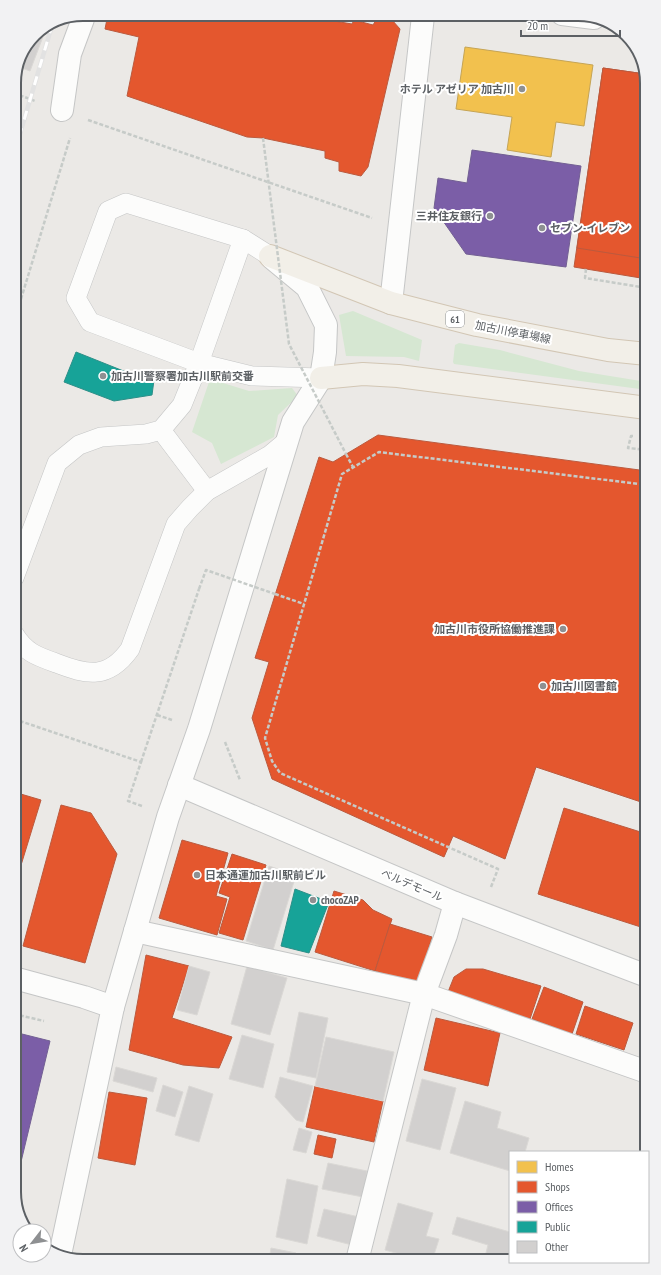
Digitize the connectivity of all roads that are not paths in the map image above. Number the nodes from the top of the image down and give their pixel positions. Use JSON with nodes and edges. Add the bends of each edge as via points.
{"nodes":[{"id":1,"x":82,"y":21,"type":"edge"},
{"id":2,"x":422,"y":21,"type":"edge"},
{"id":3,"x":62,"y":110,"type":"dead end"},
{"id":4,"x":243,"y":239,"type":"junction"},
{"id":5,"x":270,"y":256,"type":"junction"},
{"id":6,"x":391,"y":303,"type":"junction"},
{"id":7,"x":640,"y":353,"type":"edge"},
{"id":8,"x":199,"y":363,"type":"junction"},
{"id":9,"x":321,"y":378,"type":"junction"},
{"id":10,"x":640,"y":407,"type":"edge"},
{"id":11,"x":161,"y":430,"type":"junction"},
{"id":12,"x":288,"y":440,"type":"junction"},
{"id":13,"x":207,"y":491,"type":"junction"},
{"id":14,"x":21,"y":559,"type":"edge"},
{"id":15,"x":21,"y":644,"type":"edge"},
{"id":16,"x":179,"y":785,"type":"junction"},
{"id":17,"x":455,"y":903,"type":"junction"},
{"id":18,"x":135,"y":931,"type":"junction"},
{"id":19,"x":640,"y":973,"type":"edge"},
{"id":20,"x":21,"y":980,"type":"edge"},
{"id":21,"x":424,"y":994,"type":"junction"},
{"id":22,"x":112,"y":1007,"type":"junction"},
{"id":23,"x":640,"y":1070,"type":"edge"},
{"id":24,"x":61,"y":1250,"type":"edge"},
{"id":25,"x":359,"y":1254,"type":"edge"}],
"edges":[{"from":1,"to":3,"type":"street","via":[[70,54]]},
{"from":2,"to":6,"type":"street"},
{"from":4,"to":5,"type":"lane"},
{"from":4,"to":8,"type":"lane"},
{"from":4,"to":8,"type":"lane","via":[[126,203],[108,211],[76,298],[90,322]]},
{"from":5,"to":6,"type":"main road","name":"加古川停車場線","number":"61"},
{"from":5,"to":9,"type":"street","via":[[308,287],[326,325]]},
{"from":6,"to":7,"type":"main road","name":"加古川停車場線","number":"61","via":[[477,325],[608,350]]},
{"from":8,"to":9,"type":"lane","via":[[252,376]]},
{"from":8,"to":11,"type":"lane","via":[[182,405]]},
{"from":9,"to":10,"type":"main road","via":[[363,374],[398,376]]},
{"from":9,"to":12,"type":"street","via":[[293,422]]},
{"from":11,"to":13,"type":"lane"},
{"from":11,"to":14,"type":"lane","via":[[146,434],[101,437],[79,445],[57,463]]},
{"from":12,"to":13,"type":"lane","via":[[270,455]]},
{"from":12,"to":16,"type":"street","via":[[199,729]]},
{"from":13,"to":15,"type":"lane","via":[[176,524],[130,649],[118,663],[107,670],[81,672],[32,654]]},
{"from":16,"to":17,"type":"street","name":"ベルデモール"},
{"from":16,"to":18,"type":"street"},
{"from":17,"to":19,"type":"street","name":"ベルデモール"},
{"from":17,"to":21,"type":"street"},
{"from":18,"to":21,"type":"street"},
{"from":18,"to":22,"type":"street"},
{"from":20,"to":22,"type":"street"},
{"from":21,"to":23,"type":"street"},
{"from":21,"to":25,"type":"street"},
{"from":22,"to":24,"type":"street"}]}
